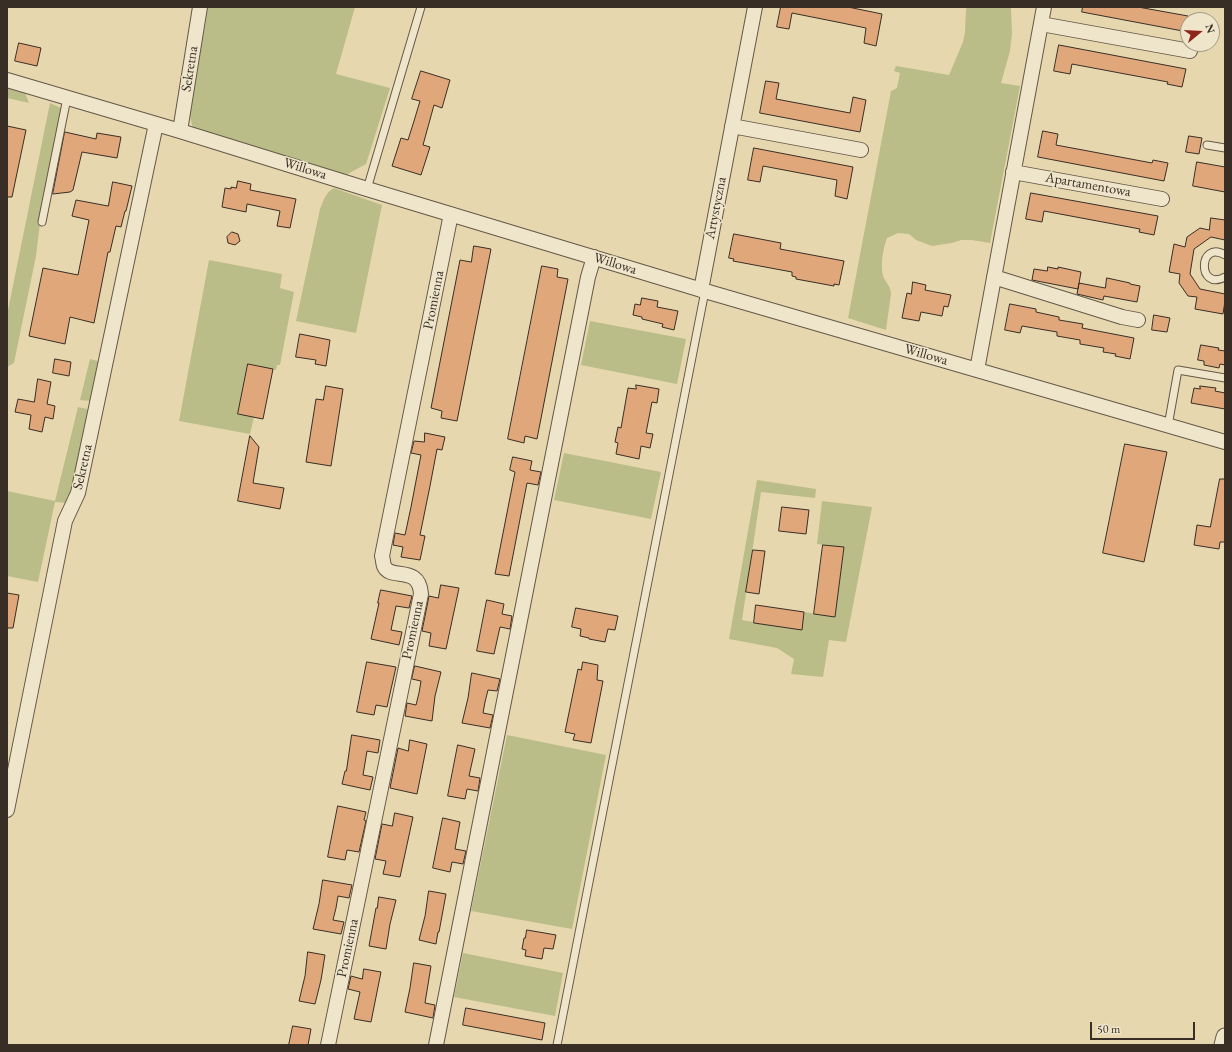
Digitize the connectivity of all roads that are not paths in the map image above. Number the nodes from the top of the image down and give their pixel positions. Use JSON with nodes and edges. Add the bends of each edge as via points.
{"nodes":[{"id":1,"x":200,"y":7,"type":"edge"},
{"id":2,"x":421,"y":7,"type":"edge"},
{"id":3,"x":755,"y":7,"type":"edge"},
{"id":4,"x":1044,"y":7,"type":"edge"},
{"id":5,"x":1041,"y":24,"type":"junction"},
{"id":6,"x":1180,"y":49,"type":"edge"},
{"id":7,"x":7,"y":80,"type":"edge"},
{"id":8,"x":67,"y":98,"type":"junction"},
{"id":9,"x":156,"y":124,"type":"junction"},
{"id":10,"x":732,"y":126,"type":"junction"},
{"id":11,"x":180,"y":131,"type":"junction"},
{"id":12,"x":1207,"y":145,"type":"dead end"},
{"id":13,"x":1225,"y":148,"type":"edge"},
{"id":14,"x":861,"y":150,"type":"dead end"},
{"id":15,"x":1013,"y":172,"type":"junction"},
{"id":16,"x":367,"y":189,"type":"junction"},
{"id":17,"x":1162,"y":199,"type":"dead end"},
{"id":18,"x":451,"y":214,"type":"junction"},
{"id":19,"x":42,"y":222,"type":"dead end"},
{"id":20,"x":1225,"y":255,"type":"edge"},
{"id":21,"x":594,"y":257,"type":"junction"},
{"id":22,"x":994,"y":277,"type":"junction"},
{"id":23,"x":1225,"y":277,"type":"edge"},
{"id":24,"x":703,"y":290,"type":"junction"},
{"id":25,"x":1138,"y":320,"type":"dead end"},
{"id":26,"x":977,"y":370,"type":"junction"},
{"id":27,"x":1225,"y":378,"type":"edge"},
{"id":28,"x":1168,"y":426,"type":"junction"},
{"id":29,"x":1225,"y":442,"type":"edge"},
{"id":30,"x":7,"y":810,"type":"edge"},
{"id":31,"x":1225,"y":1037,"type":"edge"},
{"id":32,"x":328,"y":1045,"type":"edge"},
{"id":33,"x":436,"y":1045,"type":"edge"},
{"id":34,"x":557,"y":1045,"type":"edge"},
{"id":35,"x":1223,"y":1045,"type":"edge"}],
"edges":[{"from":1,"to":11,"type":"street","name":"Sekretna"},
{"from":2,"to":16,"type":"lane"},
{"from":3,"to":10,"type":"street","name":"Artystyczna"},
{"from":4,"to":5,"type":"street"},
{"from":5,"to":6,"type":"street"},
{"from":5,"to":15,"type":"street"},
{"from":7,"to":8,"type":"street","name":"Willowa"},
{"from":8,"to":9,"type":"street","name":"Willowa"},
{"from":8,"to":19,"type":"lane"},
{"from":9,"to":11,"type":"street","name":"Willowa"},
{"from":9,"to":30,"type":"street","name":"Sekretna","via":[[78,493],[65,521]]},
{"from":10,"to":14,"type":"street"},
{"from":10,"to":24,"type":"street","name":"Artystyczna"},
{"from":11,"to":16,"type":"street","name":"Willowa"},
{"from":12,"to":13,"type":"lane"},
{"from":15,"to":17,"type":"street","name":"Apartamentowa"},
{"from":15,"to":22,"type":"street"},
{"from":16,"to":18,"type":"street","name":"Willowa"},
{"from":18,"to":21,"type":"street","name":"Willowa"},
{"from":18,"to":32,"type":"street","name":"Promienna","via":[[382,556],[386,569],[414,578],[419,583],[421,594]]},
{"from":20,"to":23,"type":"lane","via":[[1219,252],[1211,253],[1203,266],[1210,278]]},
{"from":21,"to":24,"type":"street","name":"Willowa"},
{"from":21,"to":33,"type":"street"},
{"from":22,"to":25,"type":"street"},
{"from":22,"to":26,"type":"street"},
{"from":24,"to":26,"type":"street","name":"Willowa"},
{"from":24,"to":34,"type":"lane"},
{"from":26,"to":28,"type":"street","name":"Willowa"},
{"from":27,"to":28,"type":"lane","via":[[1178,370]]},
{"from":28,"to":29,"type":"street","name":"Willowa"},
{"from":31,"to":35,"type":"street"}]}
